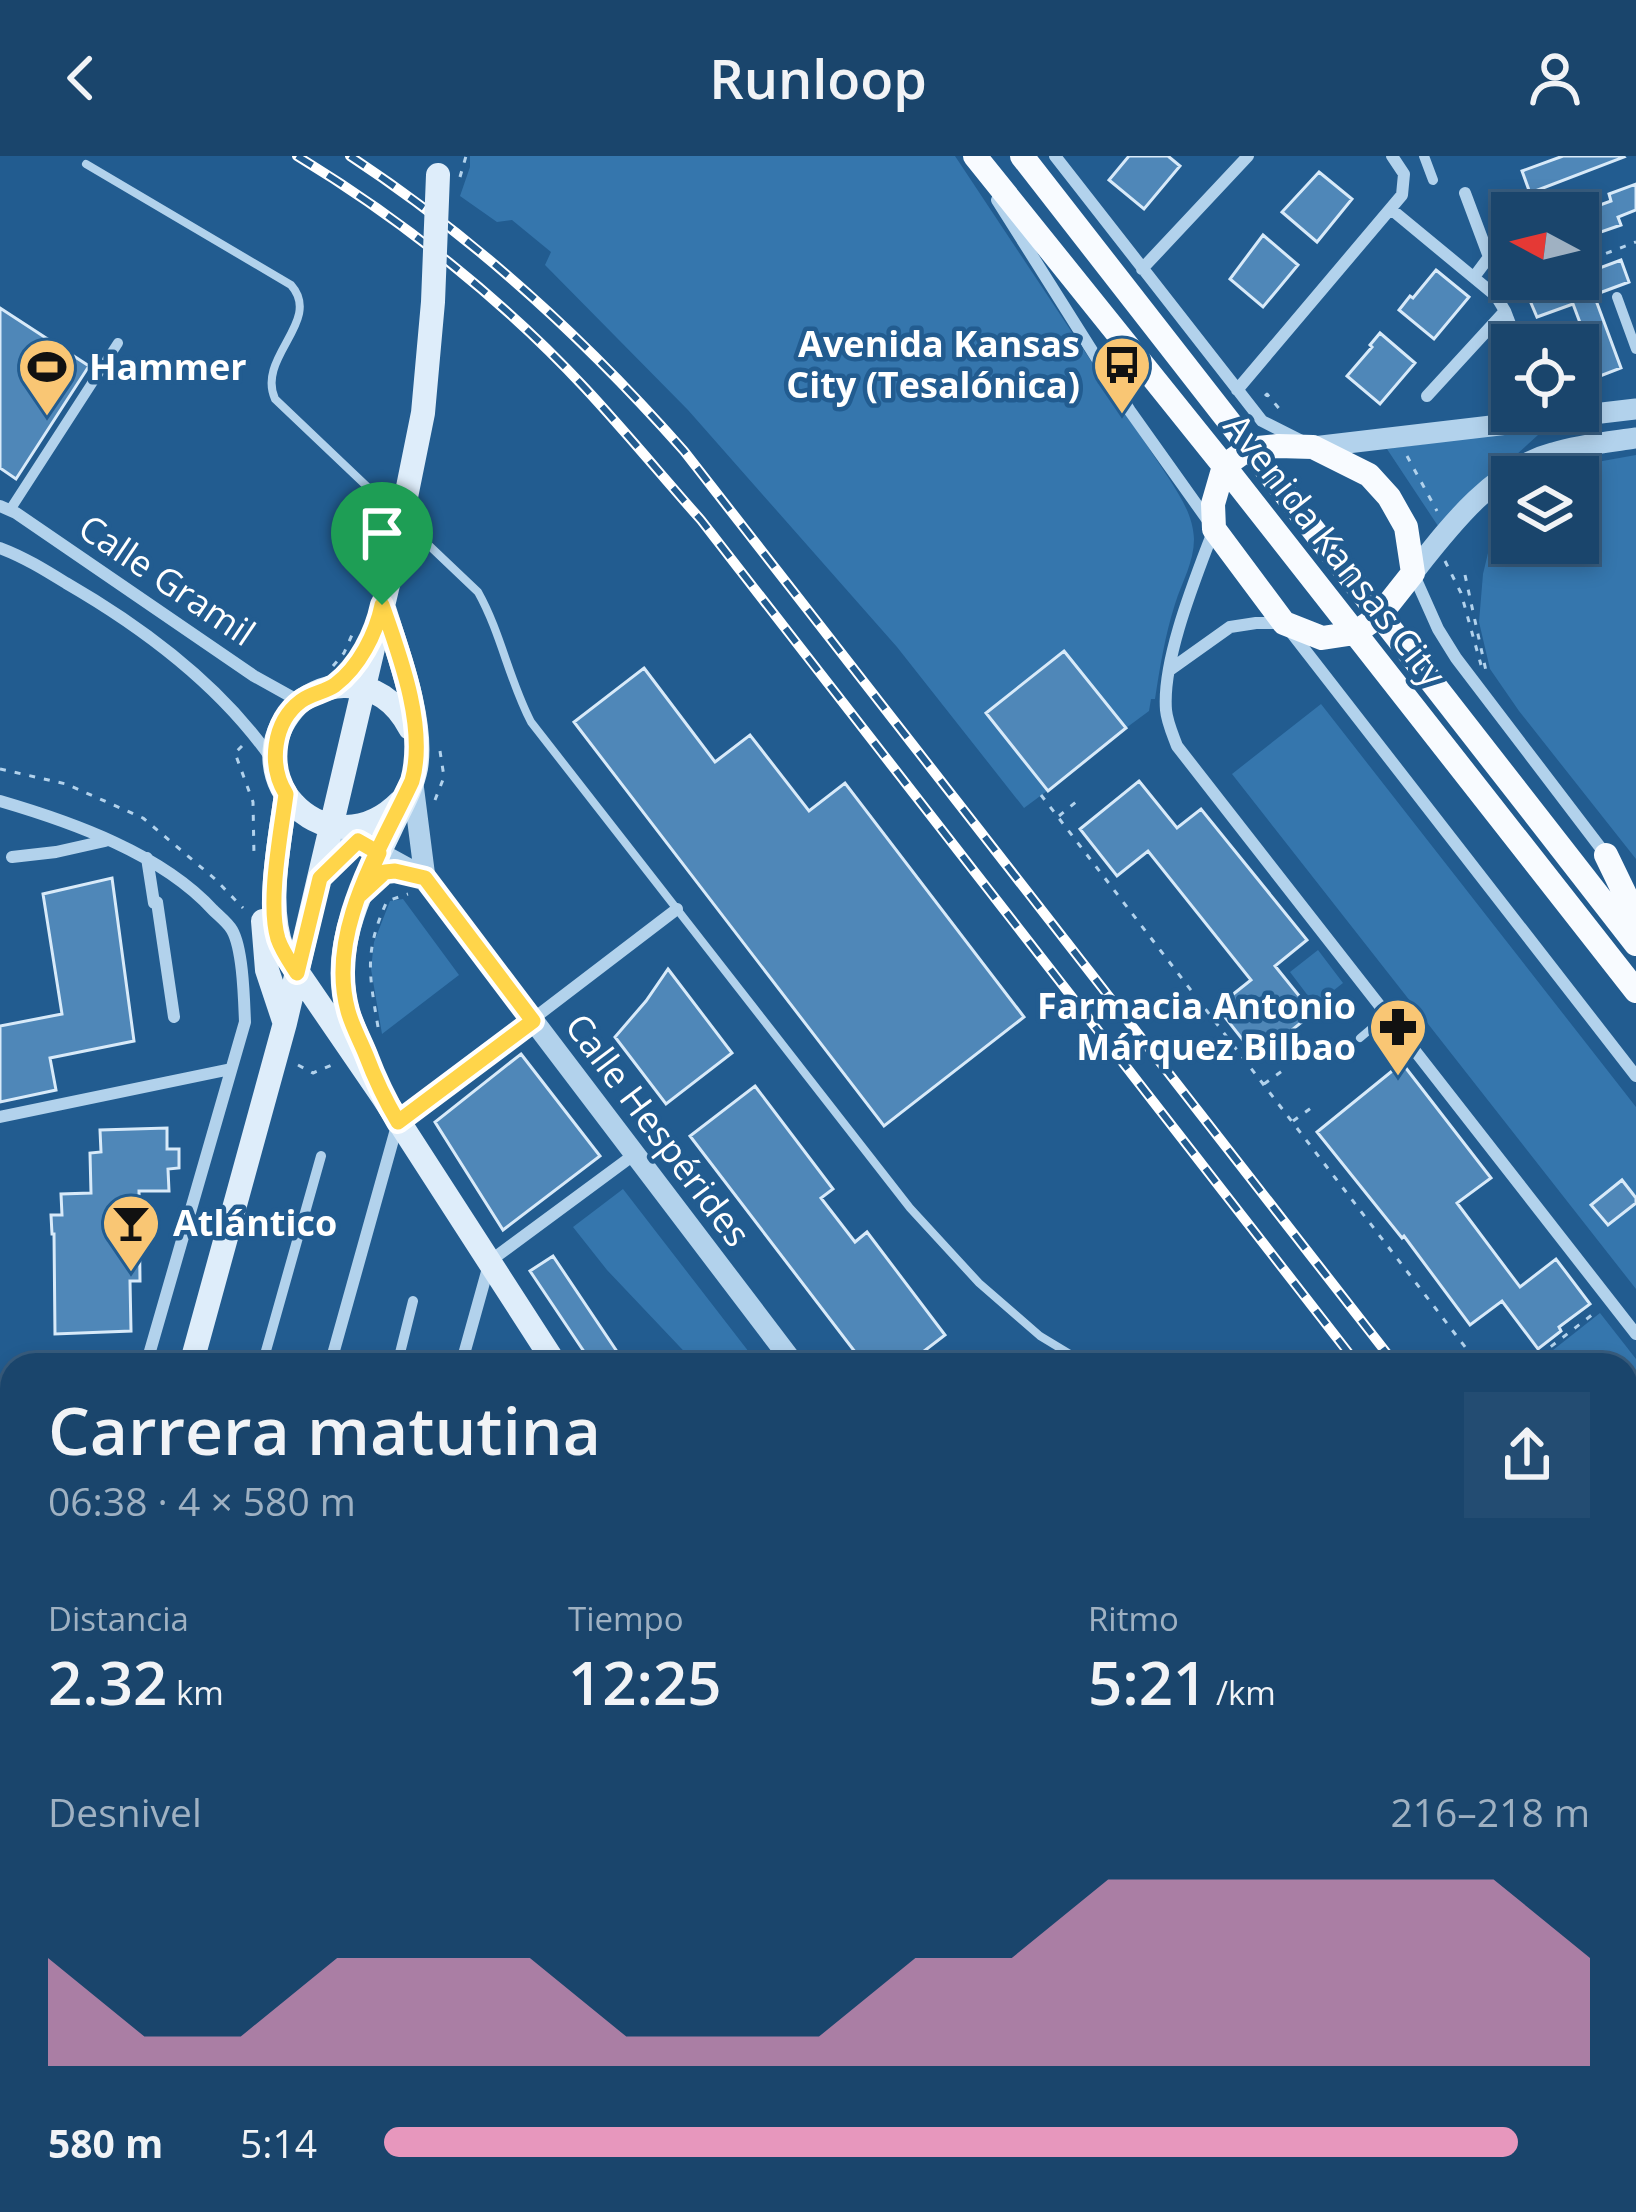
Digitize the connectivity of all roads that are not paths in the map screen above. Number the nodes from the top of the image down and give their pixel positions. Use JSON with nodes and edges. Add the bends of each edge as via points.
{"nodes":[{"id":1,"x":972,"y":156,"type":"edge"},
{"id":2,"x":1022,"y":156,"type":"edge"},
{"id":3,"x":1055,"y":156,"type":"edge"},
{"id":4,"x":1248,"y":156,"type":"edge"},
{"id":5,"x":1392,"y":156,"type":"edge"},
{"id":6,"x":1424,"y":156,"type":"edge"},
{"id":7,"x":86,"y":164,"type":"dead end"},
{"id":8,"x":445,"y":172,"type":"edge"},
{"id":9,"x":1432,"y":180,"type":"dead end"},
{"id":10,"x":1465,"y":193,"type":"dead end"},
{"id":11,"x":1391,"y":209,"type":"junction"},
{"id":12,"x":1142,"y":269,"type":"junction"},
{"id":13,"x":1474,"y":278,"type":"junction"},
{"id":14,"x":1617,"y":298,"type":"dead end"},
{"id":15,"x":1505,"y":310,"type":"junction"},
{"id":16,"x":1510,"y":324,"type":"edge"},
{"id":17,"x":118,"y":343,"type":"dead end"},
{"id":18,"x":1636,"y":349,"type":"edge"},
{"id":19,"x":1238,"y":390,"type":"junction"},
{"id":20,"x":1427,"y":396,"type":"dead end"},
{"id":21,"x":1636,"y":409,"type":"edge"},
{"id":22,"x":1599,"y":412,"type":"edge"},
{"id":23,"x":1491,"y":423,"type":"edge"},
{"id":24,"x":1544,"y":432,"type":"edge"},
{"id":25,"x":1636,"y":437,"type":"edge"},
{"id":26,"x":1313,"y":448,"type":"junction"},
{"id":27,"x":1248,"y":449,"type":"junction"},
{"id":28,"x":1549,"y":453,"type":"junction"},
{"id":29,"x":1224,"y":466,"type":"junction"},
{"id":30,"x":5,"y":508,"type":"edge"},
{"id":31,"x":1214,"y":529,"type":"junction"},
{"id":32,"x":0,"y":548,"type":"edge"},
{"id":33,"x":1414,"y":574,"type":"junction"},
{"id":34,"x":374,"y":612,"type":"junction"},
{"id":35,"x":1379,"y":616,"type":"junction"},
{"id":36,"x":1284,"y":623,"type":"junction"},
{"id":37,"x":1354,"y":632,"type":"junction"},
{"id":38,"x":1170,"y":670,"type":"junction"},
{"id":39,"x":332,"y":678,"type":"junction"},
{"id":40,"x":364,"y":687,"type":"junction"},
{"id":41,"x":300,"y":702,"type":"junction"},
{"id":42,"x":415,"y":741,"type":"junction"},
{"id":43,"x":275,"y":764,"type":"junction"},
{"id":44,"x":412,"y":781,"type":"junction"},
{"id":45,"x":286,"y":794,"type":"junction"},
{"id":46,"x":0,"y":801,"type":"edge"},
{"id":47,"x":379,"y":820,"type":"junction"},
{"id":48,"x":332,"y":827,"type":"junction"},
{"id":49,"x":106,"y":841,"type":"junction"},
{"id":50,"x":368,"y":847,"type":"junction"},
{"id":51,"x":1606,"y":855,"type":"junction"},
{"id":52,"x":12,"y":857,"type":"dead end"},
{"id":53,"x":147,"y":858,"type":"junction"},
{"id":54,"x":265,"y":868,"type":"junction"},
{"id":55,"x":320,"y":878,"type":"junction"},
{"id":56,"x":425,"y":878,"type":"junction"},
{"id":57,"x":1636,"y":893,"type":"edge"},
{"id":58,"x":360,"y":895,"type":"junction"},
{"id":59,"x":677,"y":909,"type":"junction"},
{"id":60,"x":1636,"y":917,"type":"edge"},
{"id":61,"x":253,"y":918,"type":"junction"},
{"id":62,"x":233,"y":932,"type":"junction"},
{"id":63,"x":1636,"y":944,"type":"edge"},
{"id":64,"x":297,"y":973,"type":"junction"},
{"id":65,"x":1636,"y":992,"type":"edge"},
{"id":66,"x":1387,"y":1015,"type":"junction"},
{"id":67,"x":174,"y":1018,"type":"dead end"},
{"id":68,"x":533,"y":1021,"type":"junction"},
{"id":69,"x":285,"y":1023,"type":"junction"},
{"id":70,"x":1360,"y":1038,"type":"dead end"},
{"id":71,"x":231,"y":1069,"type":"junction"},
{"id":72,"x":1636,"y":1076,"type":"edge"},
{"id":73,"x":383,"y":1097,"type":"junction"},
{"id":74,"x":0,"y":1117,"type":"edge"},
{"id":75,"x":398,"y":1122,"type":"junction"},
{"id":76,"x":635,"y":1154,"type":"junction"},
{"id":77,"x":321,"y":1156,"type":"dead end"},
{"id":78,"x":490,"y":1261,"type":"junction"},
{"id":79,"x":413,"y":1301,"type":"dead end"},
{"id":80,"x":1636,"y":1334,"type":"edge"},
{"id":81,"x":149,"y":1353,"type":"edge"},
{"id":82,"x":193,"y":1353,"type":"edge"},
{"id":83,"x":265,"y":1353,"type":"edge"},
{"id":84,"x":333,"y":1353,"type":"edge"},
{"id":85,"x":400,"y":1353,"type":"edge"},
{"id":86,"x":464,"y":1353,"type":"edge"},
{"id":87,"x":548,"y":1353,"type":"edge"},
{"id":88,"x":786,"y":1353,"type":"edge"},
{"id":89,"x":1068,"y":1353,"type":"edge"}],
"edges":[{"from":1,"to":29,"type":"main road","name":"Avenida Kansas City"},
{"from":1,"to":31,"type":"street","via":[[1130,411]]},
{"from":2,"to":27,"type":"main road","name":"Avenida Kansas City"},
{"from":3,"to":12,"type":"street","name":"Avenida Kansas City"},
{"from":4,"to":12,"type":"street"},
{"from":5,"to":11,"type":"street","via":[[1404,175]]},
{"from":6,"to":9,"type":"street"},
{"from":7,"to":59,"type":"lane","via":[[298,292],[295,327],[270,376],[274,399],[478,592],[531,722]]},
{"from":8,"to":34,"type":"main road","bridge":true,"via":[[423,413],[390,576]]},
{"from":10,"to":13,"type":"street","via":[[1489,257]]},
{"from":11,"to":13,"type":"street"},
{"from":11,"to":19,"type":"street"},
{"from":12,"to":19,"type":"street","name":"Avenida Kansas City"},
{"from":13,"to":15,"type":"street"},
{"from":14,"to":18,"type":"street"},
{"from":15,"to":16,"type":"street"},
{"from":15,"to":20,"type":"street"},
{"from":17,"to":30,"type":"street"},
{"from":19,"to":26,"type":"street","name":"Avenida Kansas City","via":[[1262,421]]},
{"from":21,"to":22,"type":"street"},
{"from":23,"to":26,"type":"street"},
{"from":24,"to":28,"type":"street"},
{"from":25,"to":28,"type":"street"},
{"from":26,"to":27,"type":"main road"},
{"from":26,"to":33,"type":"main road","via":[[1369,475],[1389,497],[1406,527]]},
{"from":27,"to":29,"type":"main road"},
{"from":27,"to":35,"type":"main road","name":"Avenida Kansas City"},
{"from":28,"to":33,"type":"street","via":[[1471,505]]},
{"from":29,"to":31,"type":"main road"},
{"from":29,"to":37,"type":"main road","name":"Avenida Kansas City"},
{"from":30,"to":41,"type":"street","name":"Calle Gramil"},
{"from":31,"to":36,"type":"main road"},
{"from":31,"to":38,"type":"street"},
{"from":32,"to":43,"type":"street","name":"Calle Gramil","via":[[98,601],[202,678]]},
{"from":33,"to":35,"type":"main road"},
{"from":33,"to":51,"type":"street","name":"Avenida Kansas City","via":[[1456,658]]},
{"from":34,"to":39,"type":"main road","via":[[355,665]]},
{"from":34,"to":40,"type":"main road"},
{"from":34,"to":42,"type":"main road","via":[[398,649]]},
{"from":35,"to":37,"type":"main road"},
{"from":35,"to":63,"type":"main road","name":"Avenida Kansas City"},
{"from":36,"to":37,"type":"main road","via":[[1322,638]]},
{"from":36,"to":38,"type":"street","via":[[1230,627]]},
{"from":36,"to":72,"type":"street"},
{"from":37,"to":65,"type":"main road","name":"Avenida Kansas City"},
{"from":38,"to":66,"type":"street","via":[[1166,712],[1177,746]]},
{"from":39,"to":40,"type":"main road"},
{"from":39,"to":41,"type":"main road"},
{"from":40,"to":42,"type":"main road","via":[[402,713]]},
{"from":40,"to":48,"type":"main road"},
{"from":41,"to":43,"type":"main road","via":[[280,730]]},
{"from":42,"to":44,"type":"main road"},
{"from":43,"to":45,"type":"main road"},
{"from":44,"to":47,"type":"main road"},
{"from":44,"to":50,"type":"main road"},
{"from":44,"to":56,"type":"street"},
{"from":45,"to":48,"type":"main road","via":[[306,816]]},
{"from":45,"to":54,"type":"main road"},
{"from":46,"to":49,"type":"street"},
{"from":47,"to":48,"type":"main road"},
{"from":47,"to":50,"type":"street"},
{"from":48,"to":50,"type":"street"},
{"from":48,"to":55,"type":"main road"},
{"from":49,"to":52,"type":"street"},
{"from":49,"to":53,"type":"street"},
{"from":50,"to":55,"type":"street"},
{"from":50,"to":56,"type":"street"},
{"from":50,"to":58,"type":"main road"},
{"from":51,"to":57,"type":"street","name":"Avenida Kansas City"},
{"from":51,"to":60,"type":"main road"},
{"from":53,"to":62,"type":"street","via":[[194,889]]},
{"from":53,"to":67,"type":"street"},
{"from":54,"to":61,"type":"main road"},
{"from":54,"to":64,"type":"main road","via":[[278,938]]},
{"from":55,"to":64,"type":"main road"},
{"from":56,"to":58,"type":"street","via":[[385,872]]},
{"from":56,"to":68,"type":"street","name":"Calle Hespérides"},
{"from":58,"to":73,"type":"main road","via":[[346,930],[345,997]]},
{"from":59,"to":68,"type":"street"},
{"from":59,"to":89,"type":"lane","via":[[910,1208],[979,1283]]},
{"from":61,"to":62,"type":"street"},
{"from":61,"to":69,"type":"main road"},
{"from":62,"to":71,"type":"street","via":[[244,1022]]},
{"from":64,"to":69,"type":"main road"},
{"from":64,"to":73,"type":"main road"},
{"from":66,"to":70,"type":"lane"},
{"from":66,"to":80,"type":"street"},
{"from":68,"to":75,"type":"street"},
{"from":68,"to":76,"type":"street","name":"Calle Hespérides"},
{"from":69,"to":82,"type":"main road"},
{"from":71,"to":74,"type":"street"},
{"from":71,"to":81,"type":"street"},
{"from":73,"to":75,"type":"main road"},
{"from":75,"to":78,"type":"main road"},
{"from":75,"to":84,"type":"street"},
{"from":76,"to":78,"type":"street"},
{"from":76,"to":88,"type":"street","name":"Calle Hespérides"},
{"from":77,"to":83,"type":"street"},
{"from":78,"to":86,"type":"street"},
{"from":78,"to":87,"type":"main road"},
{"from":79,"to":85,"type":"street"}]}
